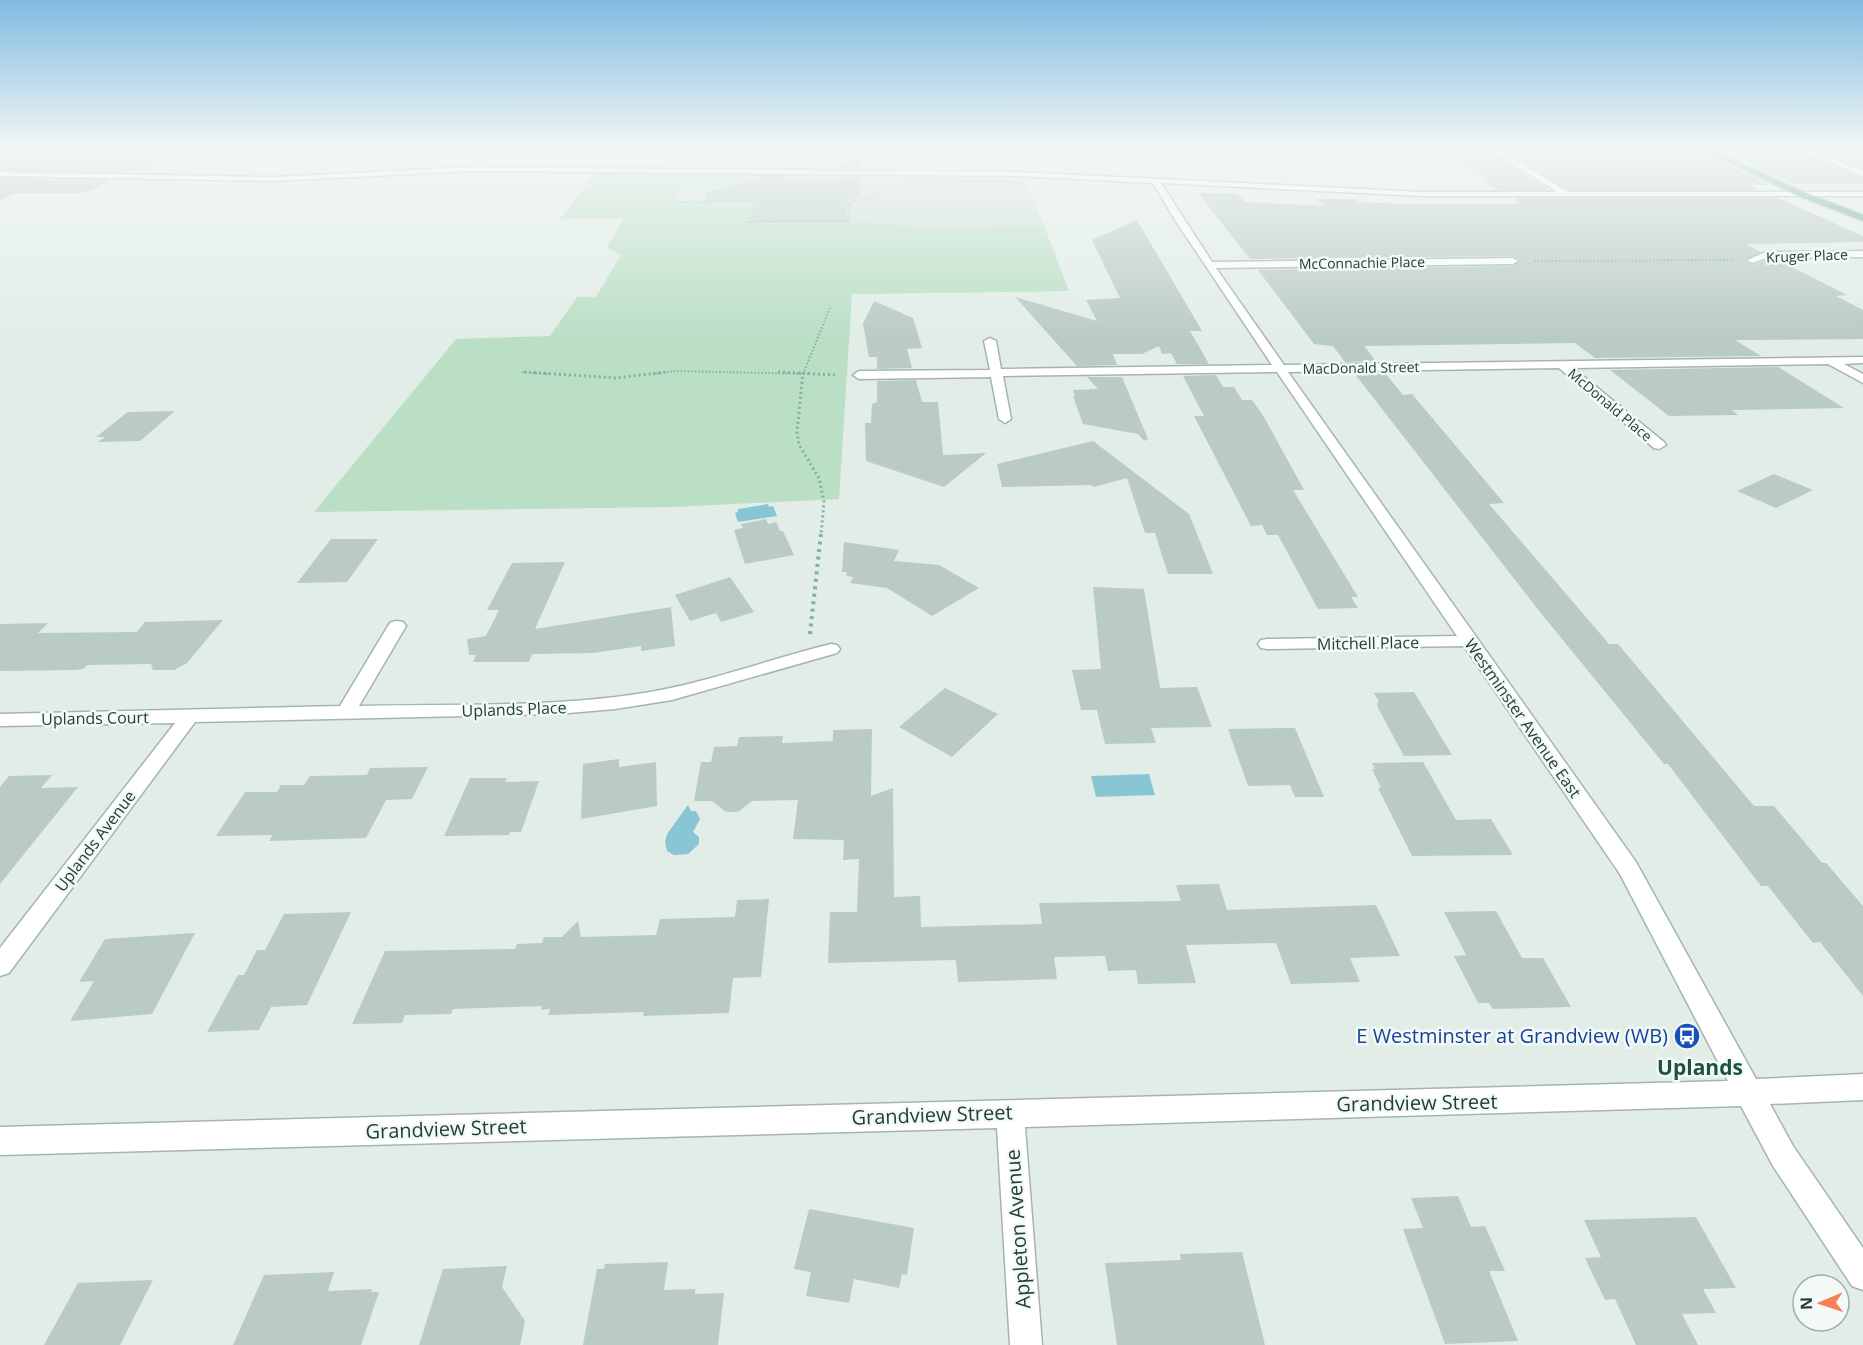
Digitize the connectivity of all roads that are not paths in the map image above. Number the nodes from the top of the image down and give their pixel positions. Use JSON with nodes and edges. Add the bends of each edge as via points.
{"nodes":[{"id":1,"x":1174,"y":212,"type":"edge"},
{"id":2,"x":1847,"y":212,"type":"edge"},
{"id":3,"x":1863,"y":218,"type":"edge"},
{"id":4,"x":1863,"y":254,"type":"edge"},
{"id":5,"x":1752,"y":260,"type":"road end"},
{"id":6,"x":1513,"y":261,"type":"road end"},
{"id":7,"x":1211,"y":265,"type":"junction"},
{"id":8,"x":990,"y":341,"type":"dead end"},
{"id":9,"x":1863,"y":360,"type":"edge"},
{"id":10,"x":1830,"y":361,"type":"junction"},
{"id":11,"x":1562,"y":365,"type":"junction"},
{"id":12,"x":1282,"y":369,"type":"junction"},
{"id":13,"x":997,"y":373,"type":"junction"},
{"id":14,"x":859,"y":375,"type":"road end"},
{"id":15,"x":1863,"y":379,"type":"edge"},
{"id":16,"x":1005,"y":419,"type":"dead end"},
{"id":17,"x":1659,"y":445,"type":"dead end"},
{"id":18,"x":397,"y":626,"type":"dead end"},
{"id":19,"x":1469,"y":641,"type":"junction"},
{"id":20,"x":1267,"y":644,"type":"dead end"},
{"id":21,"x":831,"y":649,"type":"dead end"},
{"id":22,"x":345,"y":713,"type":"junction"},
{"id":23,"x":190,"y":716,"type":"junction"},
{"id":24,"x":0,"y":720,"type":"edge"},
{"id":25,"x":0,"y":966,"type":"edge"},
{"id":26,"x":1863,"y":1087,"type":"edge"},
{"id":27,"x":1749,"y":1092,"type":"junction"},
{"id":28,"x":1010,"y":1113,"type":"junction"},
{"id":29,"x":0,"y":1141,"type":"edge"},
{"id":30,"x":1863,"y":1275,"type":"edge"},
{"id":31,"x":1026,"y":1345,"type":"edge"}],
"edges":[{"from":1,"to":7,"type":"street","name":"Westminster Avenue East"},
{"from":2,"to":3,"type":"main road"},
{"from":4,"to":5,"type":"street","name":"Kruger Place","via":[[1766,255]]},
{"from":6,"to":7,"type":"street","name":"McConnachie Place"},
{"from":7,"to":12,"type":"street","name":"Westminster Avenue East"},
{"from":8,"to":13,"type":"street"},
{"from":9,"to":10,"type":"street","name":"MacDonald Street"},
{"from":10,"to":11,"type":"street","name":"MacDonald Street"},
{"from":10,"to":15,"type":"street"},
{"from":11,"to":12,"type":"street","name":"MacDonald Street"},
{"from":11,"to":17,"type":"street","name":"McDonald Place"},
{"from":12,"to":13,"type":"street","name":"MacDonald Street"},
{"from":12,"to":19,"type":"street","name":"Westminster Avenue East"},
{"from":13,"to":14,"type":"street","name":"MacDonald Street"},
{"from":13,"to":16,"type":"street"},
{"from":18,"to":22,"type":"street"},
{"from":19,"to":20,"type":"street","name":"Mitchell Place"},
{"from":19,"to":27,"type":"street","name":"Westminster Avenue East","via":[[1628,868]]},
{"from":21,"to":22,"type":"street","name":"Uplands Place","via":[[705,686],[603,705]]},
{"from":22,"to":23,"type":"street","name":"Uplands Place"},
{"from":23,"to":24,"type":"street","name":"Uplands Court"},
{"from":23,"to":25,"type":"street","name":"Uplands Avenue"},
{"from":26,"to":27,"type":"street","name":"Grandview Street"},
{"from":27,"to":28,"type":"street","name":"Grandview Street"},
{"from":27,"to":30,"type":"street","name":"Westminster Avenue East","via":[[1783,1156]]},
{"from":28,"to":29,"type":"street","name":"Grandview Street"},
{"from":28,"to":31,"type":"street","name":"Appleton Avenue"}]}
